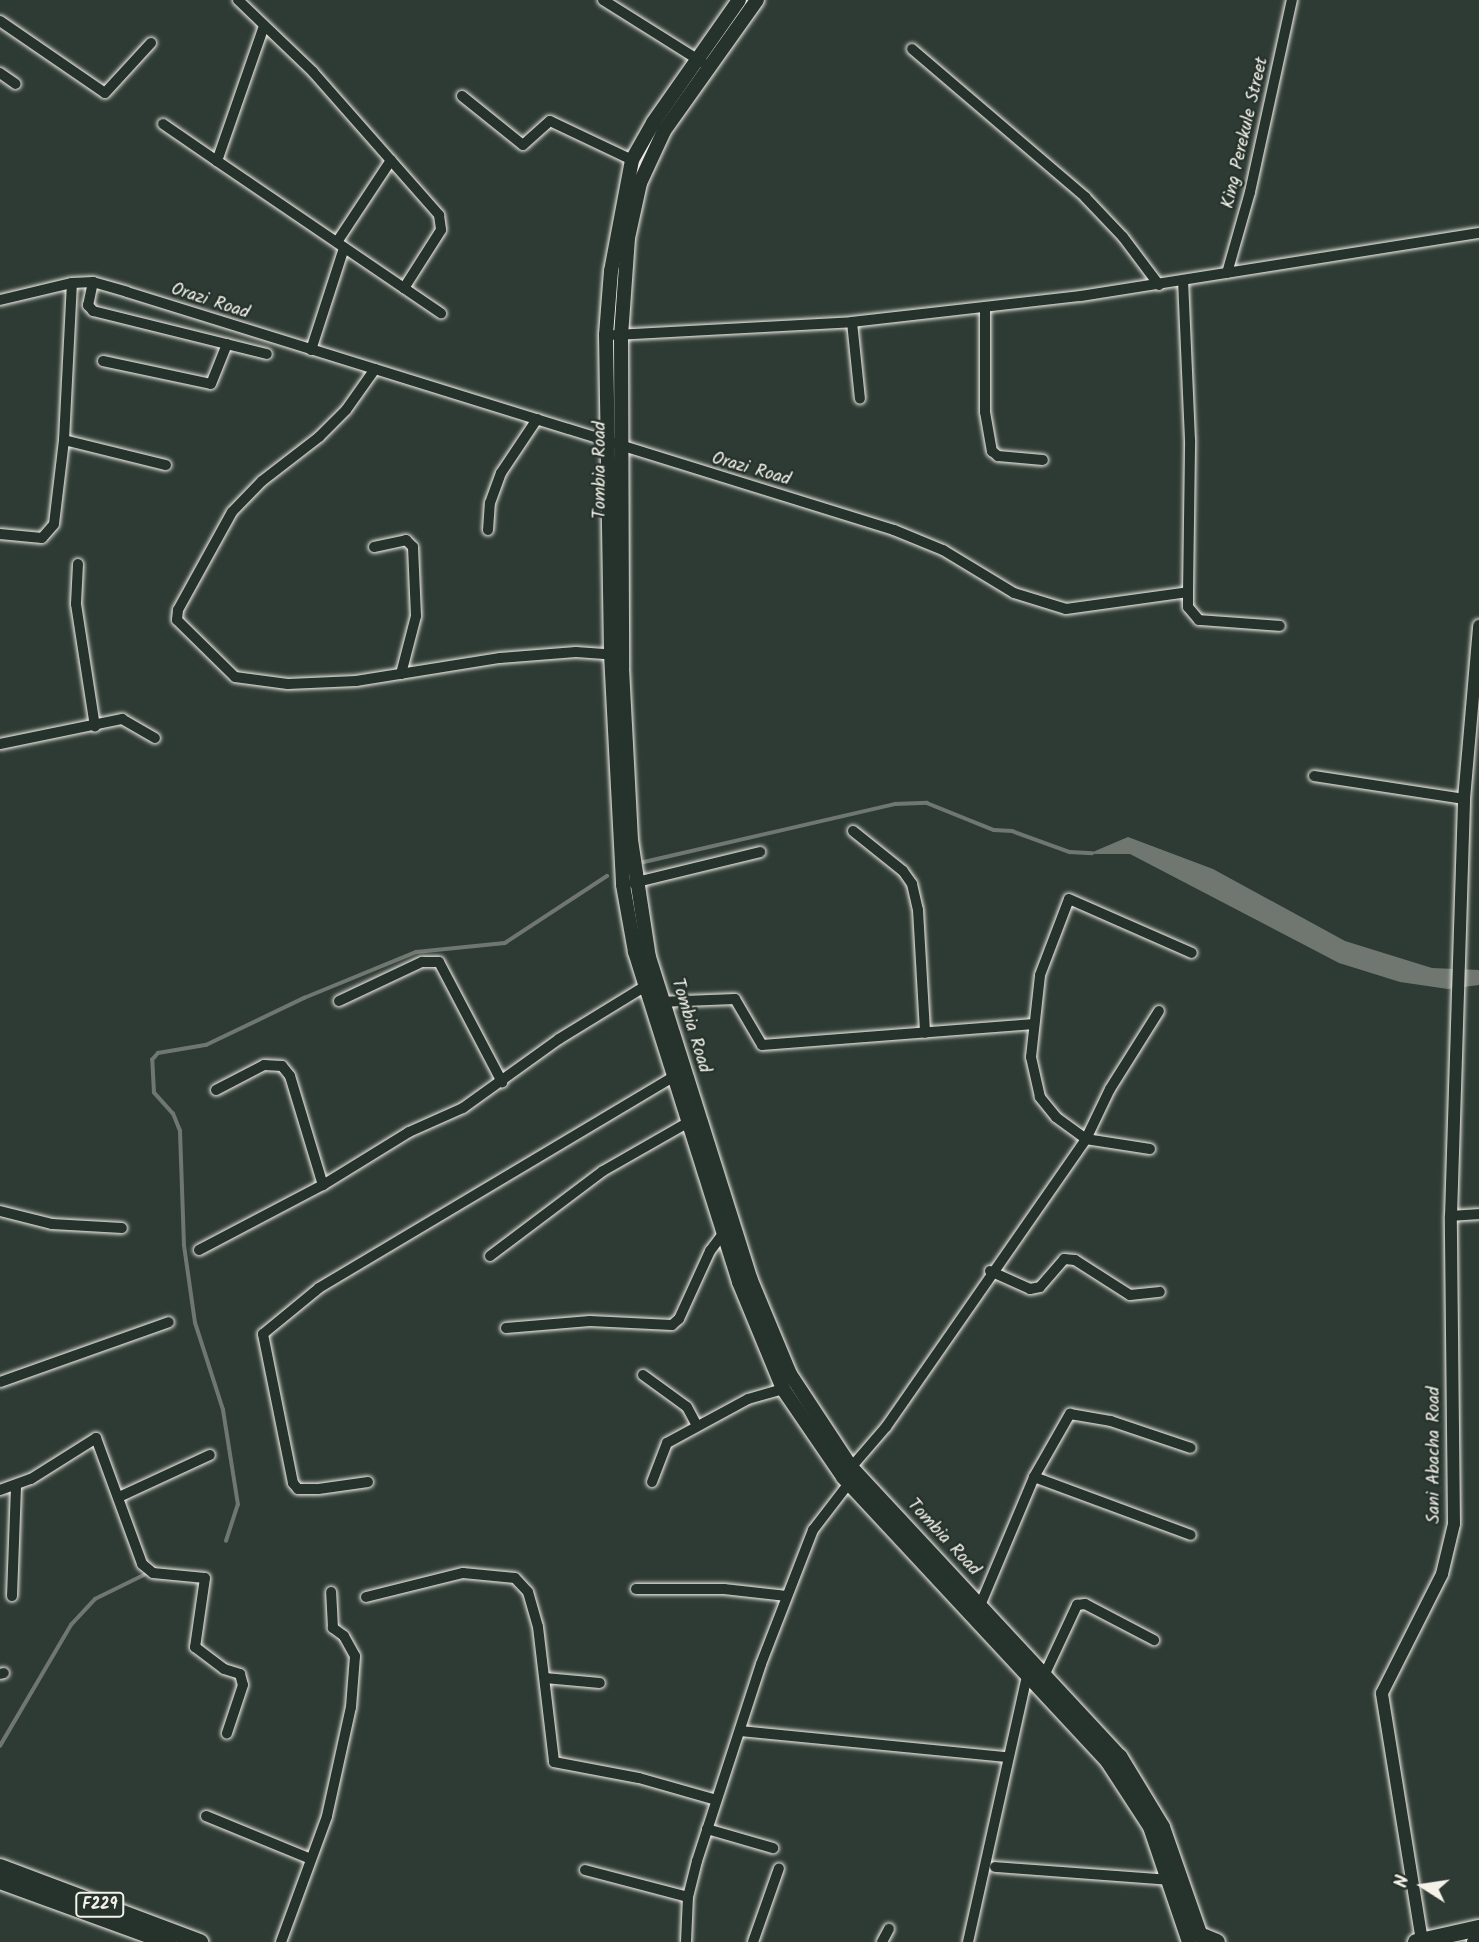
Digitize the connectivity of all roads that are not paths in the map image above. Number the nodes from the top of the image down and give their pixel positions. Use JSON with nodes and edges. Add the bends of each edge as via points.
{"nodes":[{"id":1,"x":238,"y":0,"type":"edge"},
{"id":2,"x":603,"y":0,"type":"edge"},
{"id":3,"x":739,"y":0,"type":"edge"},
{"id":4,"x":757,"y":0,"type":"edge"},
{"id":5,"x":1292,"y":0,"type":"edge"},
{"id":6,"x":0,"y":21,"type":"edge"},
{"id":7,"x":264,"y":26,"type":"junction"},
{"id":8,"x":150,"y":43,"type":"dead end"},
{"id":9,"x":912,"y":49,"type":"dead end"},
{"id":10,"x":702,"y":62,"type":"junction"},
{"id":11,"x":0,"y":72,"type":"edge"},
{"id":12,"x":16,"y":84,"type":"dead end"},
{"id":13,"x":462,"y":96,"type":"dead end"},
{"id":14,"x":163,"y":124,"type":"dead end"},
{"id":15,"x":391,"y":160,"type":"junction"},
{"id":16,"x":632,"y":160,"type":"junction"},
{"id":17,"x":217,"y":161,"type":"junction"},
{"id":18,"x":1479,"y":233,"type":"edge"},
{"id":19,"x":340,"y":245,"type":"junction"},
{"id":20,"x":1227,"y":273,"type":"junction"},
{"id":21,"x":1183,"y":280,"type":"junction"},
{"id":22,"x":93,"y":282,"type":"junction"},
{"id":23,"x":72,"y":283,"type":"junction"},
{"id":24,"x":1159,"y":285,"type":"junction"},
{"id":25,"x":404,"y":288,"type":"junction"},
{"id":26,"x":0,"y":300,"type":"edge"},
{"id":27,"x":985,"y":307,"type":"junction"},
{"id":28,"x":441,"y":313,"type":"dead end"},
{"id":29,"x":852,"y":322,"type":"junction"},
{"id":30,"x":614,"y":335,"type":"junction"},
{"id":31,"x":227,"y":344,"type":"junction"},
{"id":32,"x":311,"y":349,"type":"junction"},
{"id":33,"x":267,"y":354,"type":"dead end"},
{"id":34,"x":103,"y":360,"type":"dead end"},
{"id":35,"x":375,"y":369,"type":"junction"},
{"id":36,"x":860,"y":399,"type":"dead end"},
{"id":37,"x":537,"y":419,"type":"junction"},
{"id":38,"x":64,"y":440,"type":"junction"},
{"id":39,"x":613,"y":444,"type":"junction"},
{"id":40,"x":1043,"y":460,"type":"dead end"},
{"id":41,"x":166,"y":464,"type":"dead end"},
{"id":42,"x":488,"y":530,"type":"dead end"},
{"id":43,"x":0,"y":534,"type":"edge"},
{"id":44,"x":374,"y":547,"type":"dead end"},
{"id":45,"x":78,"y":564,"type":"dead end"},
{"id":46,"x":1188,"y":592,"type":"junction"},
{"id":47,"x":1280,"y":626,"type":"dead end"},
{"id":48,"x":1479,"y":626,"type":"edge"},
{"id":49,"x":617,"y":655,"type":"junction"},
{"id":50,"x":1477,"y":663,"type":"edge"},
{"id":51,"x":401,"y":674,"type":"junction"},
{"id":52,"x":95,"y":727,"type":"junction"},
{"id":53,"x":155,"y":738,"type":"dead end"},
{"id":54,"x":0,"y":744,"type":"edge"},
{"id":55,"x":1314,"y":776,"type":"dead end"},
{"id":56,"x":1464,"y":799,"type":"junction"},
{"id":57,"x":853,"y":831,"type":"dead end"},
{"id":58,"x":760,"y":852,"type":"dead end"},
{"id":59,"x":629,"y":884,"type":"junction"},
{"id":60,"x":1192,"y":953,"type":"dead end"},
{"id":61,"x":644,"y":987,"type":"junction"},
{"id":62,"x":339,"y":1001,"type":"dead end"},
{"id":63,"x":655,"y":1002,"type":"junction"},
{"id":64,"x":1159,"y":1012,"type":"dead end"},
{"id":65,"x":1034,"y":1024,"type":"junction"},
{"id":66,"x":925,"y":1034,"type":"junction"},
{"id":67,"x":673,"y":1076,"type":"junction"},
{"id":68,"x":502,"y":1082,"type":"junction"},
{"id":69,"x":216,"y":1090,"type":"dead end"},
{"id":70,"x":687,"y":1123,"type":"junction"},
{"id":71,"x":1086,"y":1139,"type":"junction"},
{"id":72,"x":1150,"y":1149,"type":"dead end"},
{"id":73,"x":323,"y":1185,"type":"junction"},
{"id":74,"x":0,"y":1211,"type":"edge"},
{"id":75,"x":1479,"y":1214,"type":"edge"},
{"id":76,"x":1451,"y":1216,"type":"junction"},
{"id":77,"x":122,"y":1228,"type":"dead end"},
{"id":78,"x":723,"y":1234,"type":"junction"},
{"id":79,"x":199,"y":1250,"type":"dead end"},
{"id":80,"x":490,"y":1256,"type":"dead end"},
{"id":81,"x":990,"y":1271,"type":"junction"},
{"id":82,"x":1160,"y":1292,"type":"dead end"},
{"id":83,"x":169,"y":1322,"type":"dead end"},
{"id":84,"x":506,"y":1328,"type":"dead end"},
{"id":85,"x":643,"y":1376,"type":"dead end"},
{"id":86,"x":0,"y":1382,"type":"edge"},
{"id":87,"x":783,"y":1389,"type":"junction"},
{"id":88,"x":696,"y":1424,"type":"junction"},
{"id":89,"x":1191,"y":1448,"type":"dead end"},
{"id":90,"x":210,"y":1455,"type":"dead end"},
{"id":91,"x":848,"y":1476,"type":"junction"},
{"id":92,"x":1034,"y":1476,"type":"junction"},
{"id":93,"x":368,"y":1482,"type":"dead end"},
{"id":94,"x":652,"y":1482,"type":"dead end"},
{"id":95,"x":16,"y":1486,"type":"junction"},
{"id":96,"x":0,"y":1490,"type":"edge"},
{"id":97,"x":119,"y":1497,"type":"junction"},
{"id":98,"x":1191,"y":1535,"type":"dead end"},
{"id":99,"x":636,"y":1589,"type":"dead end"},
{"id":100,"x":331,"y":1591,"type":"dead end"},
{"id":101,"x":12,"y":1596,"type":"dead end"},
{"id":102,"x":787,"y":1596,"type":"junction"},
{"id":103,"x":366,"y":1597,"type":"dead end"},
{"id":104,"x":978,"y":1612,"type":"junction"},
{"id":105,"x":1154,"y":1640,"type":"dead end"},
{"id":106,"x":1030,"y":1668,"type":"junction"},
{"id":107,"x":544,"y":1678,"type":"junction"},
{"id":108,"x":1042,"y":1679,"type":"junction"},
{"id":109,"x":600,"y":1683,"type":"dead end"},
{"id":110,"x":740,"y":1731,"type":"junction"},
{"id":111,"x":228,"y":1732,"type":"dead end"},
{"id":112,"x":1007,"y":1758,"type":"junction"},
{"id":113,"x":716,"y":1800,"type":"junction"},
{"id":114,"x":206,"y":1816,"type":"dead end"},
{"id":115,"x":707,"y":1829,"type":"junction"},
{"id":116,"x":773,"y":1848,"type":"dead end"},
{"id":117,"x":311,"y":1859,"type":"junction"},
{"id":118,"x":0,"y":1867,"type":"edge"},
{"id":119,"x":995,"y":1867,"type":"dead end"},
{"id":120,"x":779,"y":1868,"type":"dead end"},
{"id":121,"x":585,"y":1870,"type":"dead end"},
{"id":122,"x":1170,"y":1880,"type":"junction"},
{"id":123,"x":0,"y":1881,"type":"edge"},
{"id":124,"x":688,"y":1897,"type":"junction"},
{"id":125,"x":1479,"y":1928,"type":"edge"},
{"id":126,"x":889,"y":1929,"type":"dead end"},
{"id":127,"x":164,"y":1941,"type":"edge"},
{"id":128,"x":1203,"y":1941,"type":"edge"},
{"id":129,"x":1419,"y":1941,"type":"edge"},
{"id":130,"x":200,"y":1942,"type":"edge"},
{"id":131,"x":281,"y":1942,"type":"edge"},
{"id":132,"x":686,"y":1942,"type":"edge"},
{"id":133,"x":752,"y":1942,"type":"edge"},
{"id":134,"x":882,"y":1942,"type":"edge"},
{"id":135,"x":968,"y":1942,"type":"edge"}],
"edges":[{"from":1,"to":7,"type":"street"},
{"from":2,"to":10,"type":"street"},
{"from":3,"to":10,"type":"main road","name":"Tombia Road"},
{"from":4,"to":10,"type":"main road","name":"Tombia Road"},
{"from":5,"to":20,"type":"street","name":"King Perekule Street","via":[[1250,192]]},
{"from":6,"to":8,"type":"street","via":[[102,92],[108,92]]},
{"from":7,"to":15,"type":"street","via":[[313,72]]},
{"from":7,"to":17,"type":"street"},
{"from":9,"to":24,"type":"street","via":[[1085,197]]},
{"from":10,"to":16,"type":"main road","name":"Tombia Road"},
{"from":10,"to":30,"type":"main road","name":"Tombia Road","via":[[640,183]]},
{"from":11,"to":12,"type":"street"},
{"from":13,"to":16,"type":"street","via":[[523,145],[550,121]]},
{"from":14,"to":17,"type":"street"},
{"from":15,"to":19,"type":"street"},
{"from":15,"to":25,"type":"street","via":[[442,224]]},
{"from":16,"to":30,"type":"main road","name":"Tombia Road","via":[[617,227]]},
{"from":17,"to":19,"type":"street"},
{"from":18,"to":20,"type":"street"},
{"from":19,"to":25,"type":"street"},
{"from":19,"to":32,"type":"street"},
{"from":20,"to":21,"type":"street"},
{"from":21,"to":24,"type":"street"},
{"from":21,"to":46,"type":"street","via":[[1191,440]]},
{"from":22,"to":23,"type":"street","name":"Orazi Road"},
{"from":22,"to":31,"type":"street","via":[[89,305],[93,312]]},
{"from":22,"to":32,"type":"street","name":"Orazi Road"},
{"from":23,"to":26,"type":"street","name":"Orazi Road"},
{"from":23,"to":38,"type":"street"},
{"from":24,"to":27,"type":"street"},
{"from":25,"to":28,"type":"street"},
{"from":27,"to":29,"type":"street"},
{"from":27,"to":40,"type":"street","via":[[984,401],[992,451],[998,456]]},
{"from":29,"to":30,"type":"street"},
{"from":29,"to":36,"type":"street"},
{"from":30,"to":39,"type":"main road","name":"Tombia Road"},
{"from":31,"to":33,"type":"street"},
{"from":31,"to":34,"type":"street","via":[[211,384]]},
{"from":32,"to":35,"type":"street","name":"Orazi Road"},
{"from":35,"to":37,"type":"street","name":"Orazi Road"},
{"from":35,"to":51,"type":"street","via":[[346,410],[319,437],[232,512],[178,610],[177,620],[234,677],[316,684]]},
{"from":37,"to":39,"type":"street","name":"Orazi Road"},
{"from":37,"to":42,"type":"street","via":[[501,473],[490,503]]},
{"from":38,"to":41,"type":"street"},
{"from":38,"to":43,"type":"street","via":[[52,532],[42,538]]},
{"from":39,"to":46,"type":"street","name":"Orazi Road","via":[[894,530],[943,550],[1014,593],[1048,606],[1086,608]]},
{"from":39,"to":49,"type":"main road","name":"Tombia Road"},
{"from":44,"to":51,"type":"street","via":[[406,540],[413,547],[416,616]]},
{"from":45,"to":52,"type":"street","via":[[76,604]]},
{"from":46,"to":47,"type":"street","via":[[1188,607],[1199,620]]},
{"from":48,"to":50,"type":"street","name":"Sani Abacha Road"},
{"from":49,"to":51,"type":"street","via":[[500,658]]},
{"from":49,"to":59,"type":"main road","name":"Tombia Road"},
{"from":50,"to":56,"type":"street","name":"Sani Abacha Road"},
{"from":52,"to":53,"type":"street","via":[[122,719]]},
{"from":52,"to":54,"type":"street"},
{"from":55,"to":56,"type":"street"},
{"from":56,"to":76,"type":"street","name":"Sani Abacha Road"},
{"from":57,"to":66,"type":"street","via":[[903,871],[912,884],[918,910]]},
{"from":58,"to":59,"type":"street"},
{"from":59,"to":61,"type":"main road","name":"Tombia Road"},
{"from":59,"to":63,"type":"main road","name":"Tombia Road"},
{"from":60,"to":65,"type":"street","via":[[1069,899],[1040,975]]},
{"from":61,"to":63,"type":"main road","name":"Tombia Road"},
{"from":61,"to":68,"type":"street","via":[[559,1039]]},
{"from":62,"to":68,"type":"street","via":[[422,962],[439,962]]},
{"from":63,"to":66,"type":"street","via":[[735,999],[762,1045]]},
{"from":63,"to":67,"type":"main road","name":"Tombia Road"},
{"from":63,"to":91,"type":"main road","name":"Tombia Road","via":[[774,1343]]},
{"from":64,"to":71,"type":"street","via":[[1110,1089]]},
{"from":65,"to":66,"type":"street"},
{"from":65,"to":71,"type":"street","via":[[1031,1057],[1037,1089],[1056,1117]]},
{"from":67,"to":70,"type":"main road","name":"Tombia Road"},
{"from":67,"to":93,"type":"street","via":[[319,1288],[263,1334],[293,1483],[298,1489],[318,1489]]},
{"from":68,"to":73,"type":"street"},
{"from":69,"to":73,"type":"street","via":[[264,1065],[282,1066],[290,1076]]},
{"from":70,"to":78,"type":"main road","name":"Tombia Road"},
{"from":70,"to":80,"type":"street","via":[[603,1171]]},
{"from":71,"to":72,"type":"street"},
{"from":71,"to":81,"type":"street"},
{"from":73,"to":79,"type":"street"},
{"from":74,"to":77,"type":"street","via":[[52,1224]]},
{"from":75,"to":76,"type":"street"},
{"from":76,"to":129,"type":"street","name":"Sani Abacha Road","via":[[1454,1524],[1442,1574],[1382,1693]]},
{"from":78,"to":84,"type":"street","via":[[672,1325],[590,1321]]},
{"from":78,"to":87,"type":"main road","name":"Tombia Road","via":[[758,1336]]},
{"from":81,"to":82,"type":"street","via":[[1030,1289],[1040,1287],[1065,1259],[1075,1260],[1130,1295]]},
{"from":81,"to":91,"type":"street"},
{"from":83,"to":86,"type":"street"},
{"from":85,"to":88,"type":"street","via":[[687,1407]]},
{"from":87,"to":88,"type":"street","via":[[748,1399]]},
{"from":87,"to":91,"type":"main road","name":"Tombia Road"},
{"from":88,"to":94,"type":"street","via":[[667,1443]]},
{"from":89,"to":92,"type":"street","via":[[1111,1421],[1070,1414]]},
{"from":90,"to":97,"type":"street"},
{"from":91,"to":102,"type":"street","via":[[813,1530]]},
{"from":91,"to":104,"type":"main road","name":"Tombia Road"},
{"from":92,"to":98,"type":"street"},
{"from":92,"to":104,"type":"street"},
{"from":95,"to":96,"type":"street"},
{"from":95,"to":97,"type":"street","via":[[94,1437]]},
{"from":95,"to":101,"type":"street"},
{"from":97,"to":111,"type":"street","via":[[142,1564],[153,1573],[205,1578],[195,1647],[224,1669],[240,1674],[243,1685]]},
{"from":99,"to":102,"type":"street","via":[[723,1589]]},
{"from":100,"to":117,"type":"street","via":[[333,1629],[345,1636],[355,1656],[352,1697],[327,1816]]},
{"from":102,"to":110,"type":"street"},
{"from":103,"to":107,"type":"street","via":[[463,1573],[506,1574],[528,1592]]},
{"from":104,"to":106,"type":"main road","name":"Tombia Road"},
{"from":105,"to":108,"type":"street","via":[[1085,1604],[1077,1605]]},
{"from":106,"to":108,"type":"main road","name":"Tombia Road"},
{"from":106,"to":112,"type":"street"},
{"from":107,"to":109,"type":"street"},
{"from":107,"to":113,"type":"street","via":[[554,1762],[639,1778]]},
{"from":108,"to":122,"type":"main road","name":"Tombia Road","via":[[1128,1791],[1150,1828]]},
{"from":108,"to":128,"type":"main road","name":"Tombia Road","via":[[1120,1756],[1151,1802]]},
{"from":110,"to":112,"type":"street"},
{"from":110,"to":113,"type":"street"},
{"from":112,"to":135,"type":"street"},
{"from":113,"to":115,"type":"street"},
{"from":114,"to":117,"type":"street"},
{"from":115,"to":116,"type":"street"},
{"from":115,"to":124,"type":"street"},
{"from":117,"to":131,"type":"street"},
{"from":118,"to":130,"type":"main road","number":"F229"},
{"from":119,"to":122,"type":"street"},
{"from":120,"to":133,"type":"street"},
{"from":121,"to":124,"type":"street"},
{"from":122,"to":128,"type":"main road","name":"Tombia Road"},
{"from":123,"to":127,"type":"main road","number":"F229"},
{"from":124,"to":132,"type":"street"},
{"from":125,"to":129,"type":"main road"},
{"from":126,"to":134,"type":"street"}]}
